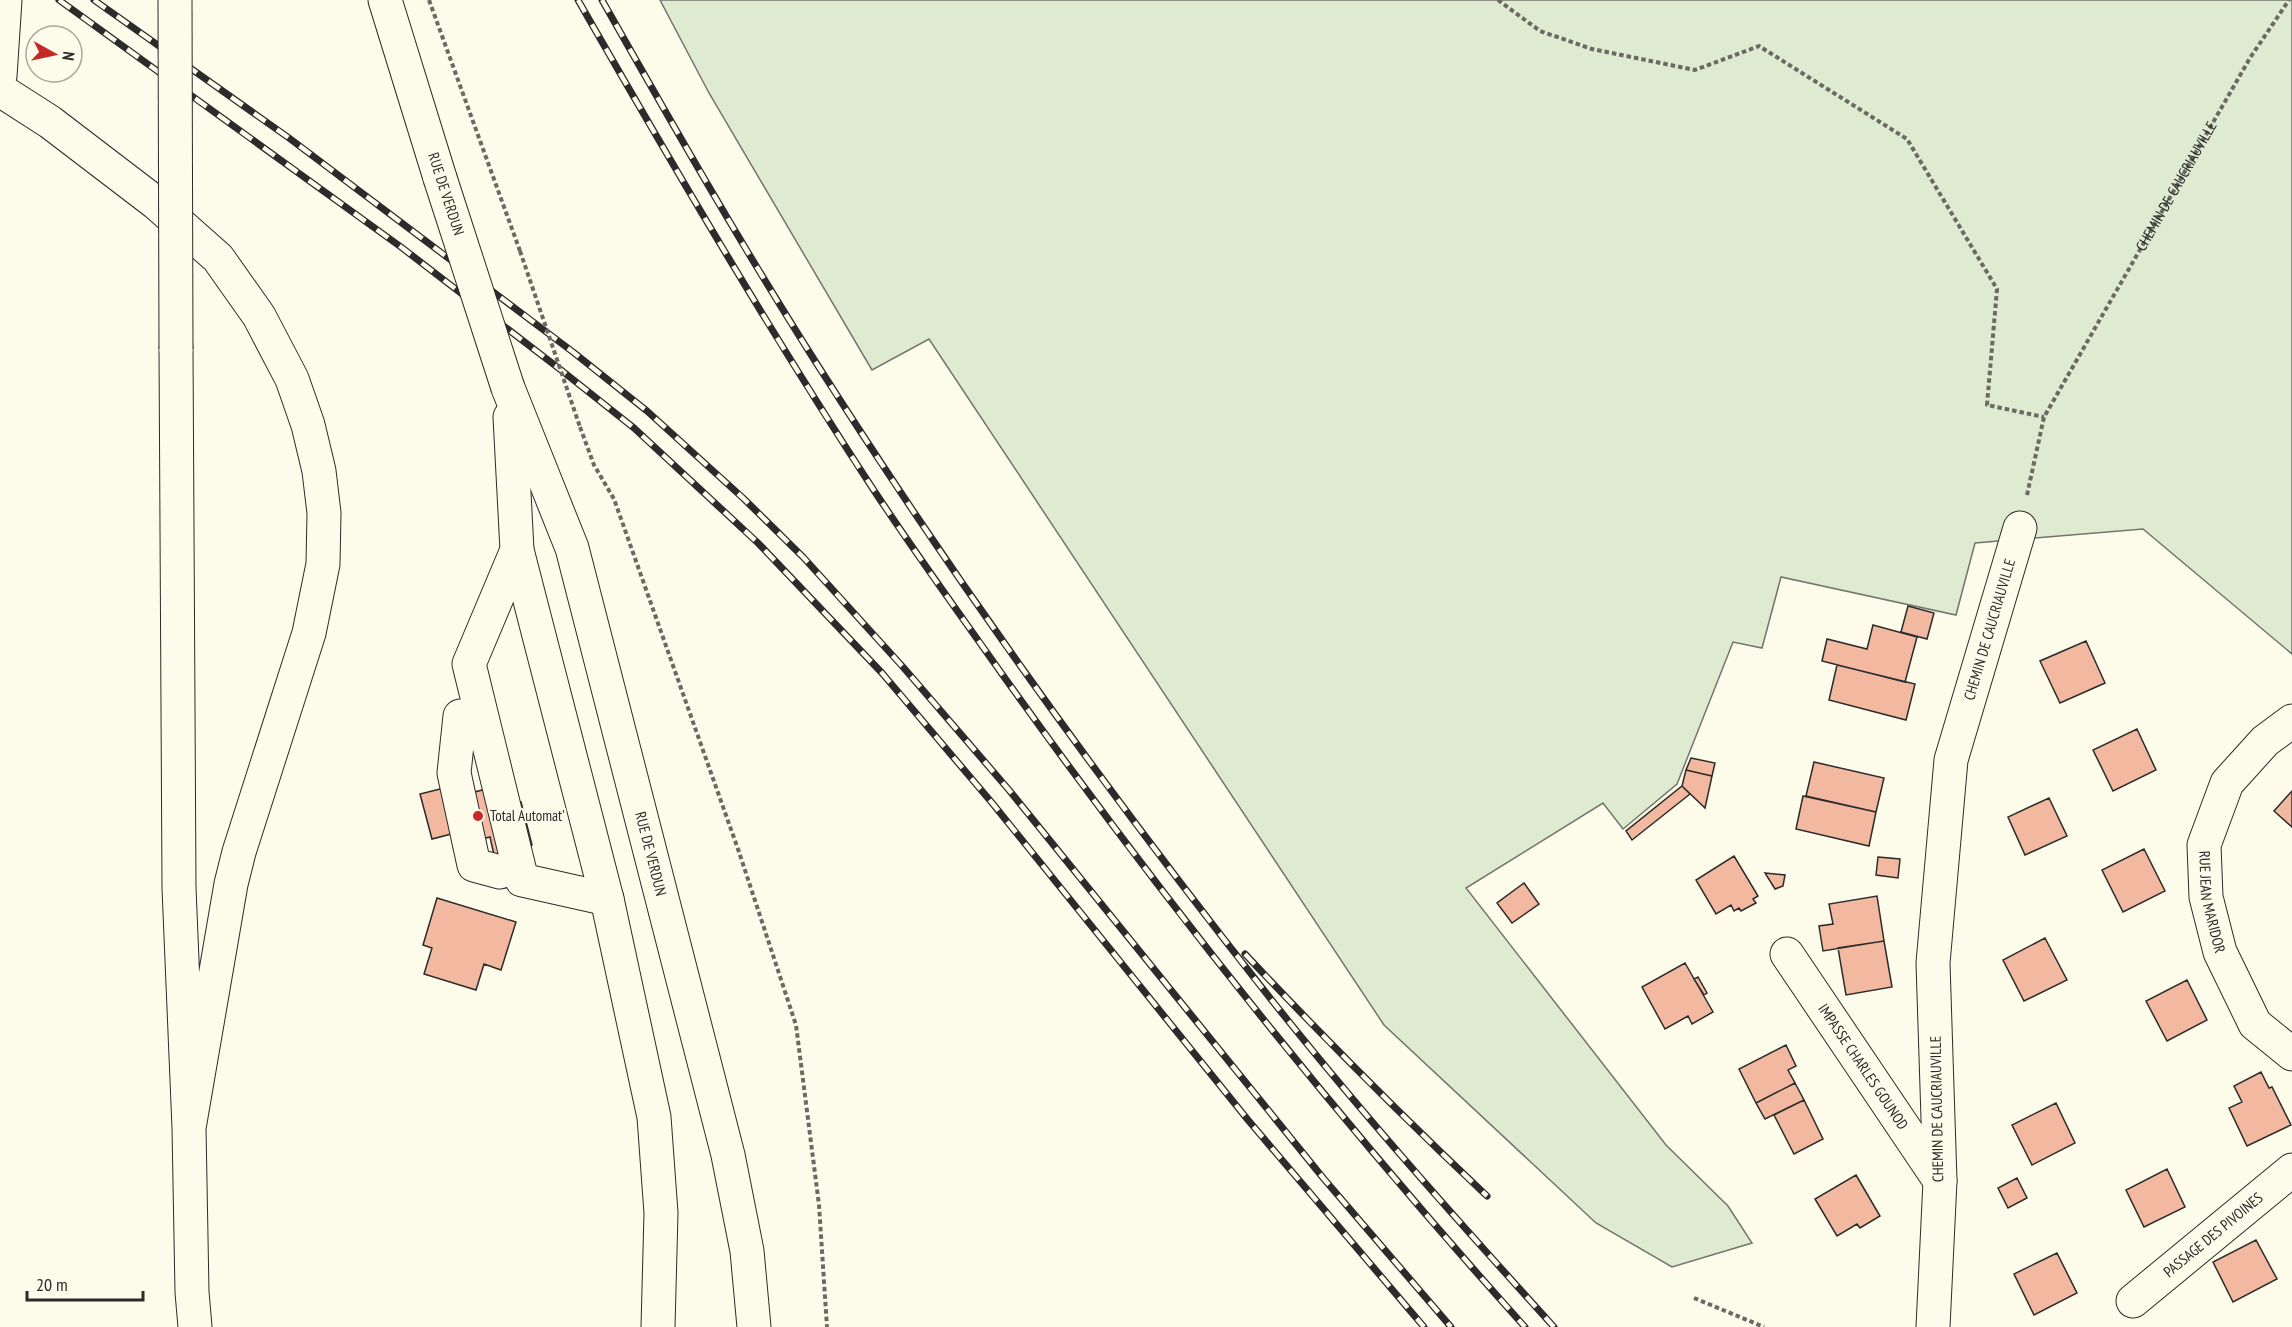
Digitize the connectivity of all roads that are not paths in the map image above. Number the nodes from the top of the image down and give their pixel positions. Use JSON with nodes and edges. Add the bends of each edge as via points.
{"nodes":[{"id":1,"x":5,"y":0,"type":"edge"},
{"id":2,"x":175,"y":0,"type":"edge"},
{"id":3,"x":385,"y":0,"type":"edge"},
{"id":4,"x":0,"y":76,"type":"edge"},
{"id":5,"x":0,"y":90,"type":"edge"},
{"id":6,"x":508,"y":388,"type":"junction"},
{"id":7,"x":2020,"y":528,"type":"road end"},
{"id":8,"x":517,"y":550,"type":"junction"},
{"id":9,"x":469,"y":664,"type":"junction"},
{"id":10,"x":2292,"y":721,"type":"edge"},
{"id":11,"x":511,"y":876,"type":"junction"},
{"id":12,"x":607,"y":899,"type":"junction"},
{"id":13,"x":1787,"y":954,"type":"dead end"},
{"id":14,"x":2292,"y":1054,"type":"edge"},
{"id":15,"x":189,"y":1128,"type":"junction"},
{"id":16,"x":2292,"y":1170,"type":"edge"},
{"id":17,"x":1940,"y":1181,"type":"junction"},
{"id":18,"x":2133,"y":1301,"type":"dead end"},
{"id":19,"x":195,"y":1327,"type":"edge"},
{"id":20,"x":658,"y":1327,"type":"edge"},
{"id":21,"x":754,"y":1327,"type":"edge"},
{"id":22,"x":1933,"y":1327,"type":"edge"}],
"edges":[{"from":1,"to":4,"type":"main road"},
{"from":2,"to":15,"type":"main road","bridge":true,"via":[[179,888]]},
{"from":3,"to":6,"type":"main road","name":"RUE DE VERDUN","bridge":true},
{"from":5,"to":15,"type":"main road","via":[[50,122],[156,203],[218,258],[259,316],[292,379],[318,471],[324,513],[323,564],[312,621],[236,863]]},
{"from":6,"to":8,"type":"main road","name":"RUE DE VERDUN"},
{"from":6,"to":21,"type":"main road","name":"RUE DE VERDUN","via":[[572,548],[728,1155],[747,1251]]},
{"from":7,"to":17,"type":"main road","name":"CHEMIN DE CAUCRIAUVILLE","via":[[1951,760],[1934,963]]},
{"from":8,"to":9,"type":"main road"},
{"from":8,"to":12,"type":"main road","name":"RUE DE VERDUN"},
{"from":9,"to":11,"type":"main road"},
{"from":9,"to":11,"type":"main road","via":[[454,773],[474,865]]},
{"from":10,"to":14,"type":"main road","name":"RUE JEAN MARIDOR","via":[[2265,741],[2227,783],[2204,845],[2206,897],[2220,952],[2255,1024]]},
{"from":11,"to":12,"type":"main road"},
{"from":12,"to":20,"type":"main road","name":"RUE DE VERDUN","via":[[654,1117],[662,1213]]},
{"from":13,"to":17,"type":"main road","name":"IMPASSE CHARLES GOUNOD"},
{"from":15,"to":19,"type":"main road"},
{"from":16,"to":18,"type":"main road","name":"PASSAGE DES PIVOINES"},
{"from":17,"to":22,"type":"main road","name":"CHEMIN DE CAUCRIAUVILLE"}]}
